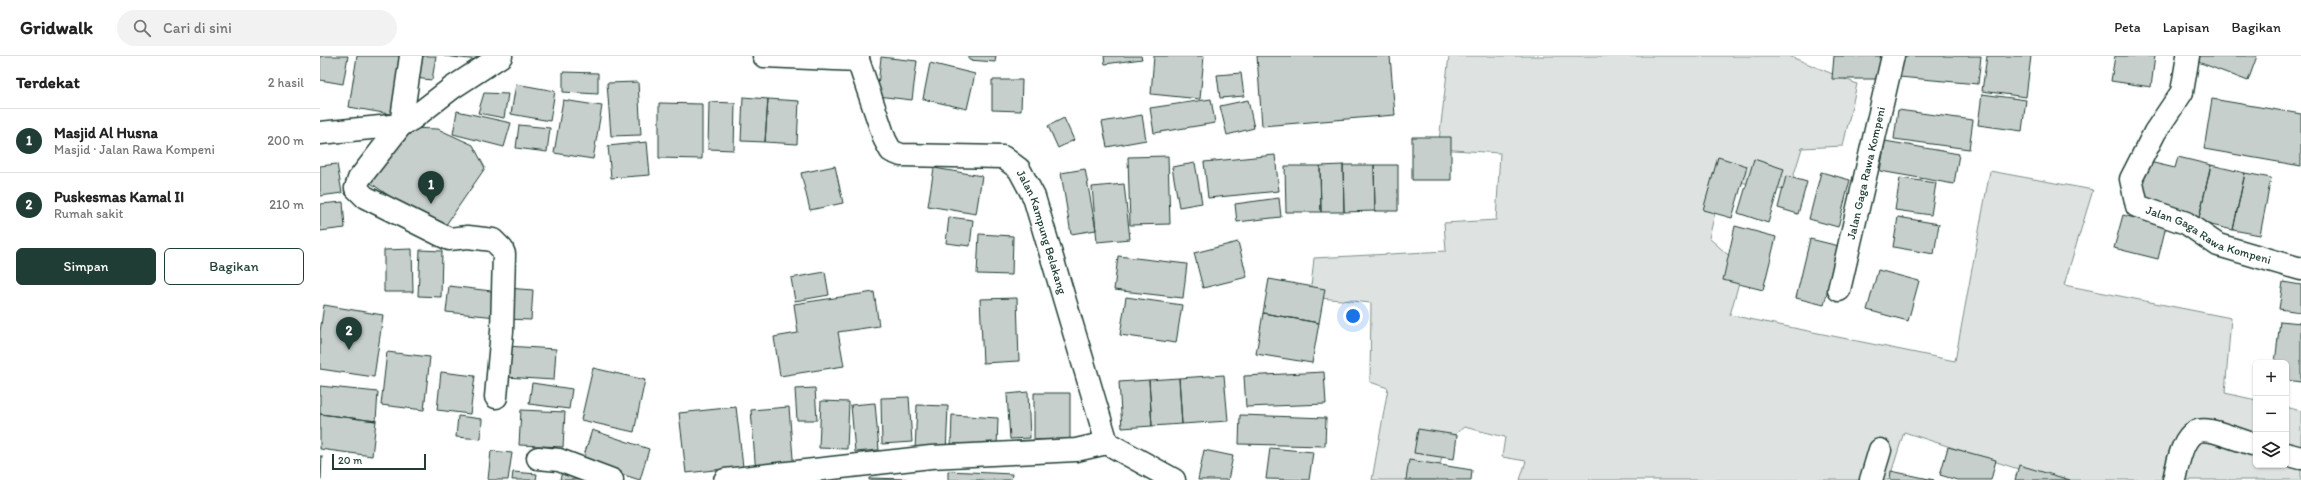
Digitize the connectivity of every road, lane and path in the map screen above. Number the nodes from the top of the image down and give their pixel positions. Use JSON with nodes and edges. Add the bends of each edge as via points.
{"nodes":[{"id":1,"x":411,"y":56,"type":"edge"},
{"id":2,"x":501,"y":56,"type":"edge"},
{"id":3,"x":764,"y":56,"type":"edge"},
{"id":4,"x":1894,"y":56,"type":"edge"},
{"id":5,"x":2188,"y":56,"type":"edge"},
{"id":6,"x":858,"y":58,"type":"edge"},
{"id":7,"x":400,"y":125,"type":"junction"},
{"id":8,"x":320,"y":133,"type":"edge"},
{"id":9,"x":2301,"y":269,"type":"edge"},
{"id":10,"x":1839,"y":290,"type":"dead end"},
{"id":11,"x":496,"y":397,"type":"dead end"},
{"id":12,"x":1107,"y":443,"type":"junction"},
{"id":13,"x":2253,"y":444,"type":"edge"},
{"id":14,"x":1880,"y":450,"type":"dead end"},
{"id":15,"x":2289,"y":455,"type":"edge"},
{"id":16,"x":538,"y":458,"type":"dead end"},
{"id":17,"x":2301,"y":458,"type":"edge"},
{"id":18,"x":612,"y":480,"type":"edge"},
{"id":19,"x":725,"y":480,"type":"edge"},
{"id":20,"x":1174,"y":480,"type":"edge"},
{"id":21,"x":1872,"y":480,"type":"edge"},
{"id":22,"x":2174,"y":480,"type":"edge"}],
"edges":[{"from":1,"to":7,"type":"street"},
{"from":2,"to":7,"type":"street"},
{"from":3,"to":6,"type":"street"},
{"from":4,"to":10,"type":"street","name":"Jalan Gaga Rawa Kompeni"},
{"from":5,"to":9,"type":"street","name":"Jalan Gaga Rawa Kompeni","via":[[2182,92],[2155,132],[2131,179],[2137,206],[2186,223],[2218,245]]},
{"from":6,"to":12,"type":"street","name":"Jalan Kampung Belakang","via":[[891,151],[901,155],[1003,158],[1019,169],[1034,197]]},
{"from":7,"to":8,"type":"street"},
{"from":7,"to":11,"type":"street","via":[[359,179],[356,188],[365,197],[449,239],[492,240],[502,249],[502,331]]},
{"from":12,"to":19,"type":"street","via":[[1076,450],[931,457]]},
{"from":12,"to":20,"type":"street"},
{"from":13,"to":22,"type":"street","via":[[2207,430],[2194,430],[2182,446]]},
{"from":14,"to":21,"type":"street"},
{"from":15,"to":17,"type":"street"},
{"from":16,"to":18,"type":"street","via":[[559,460]]}]}
